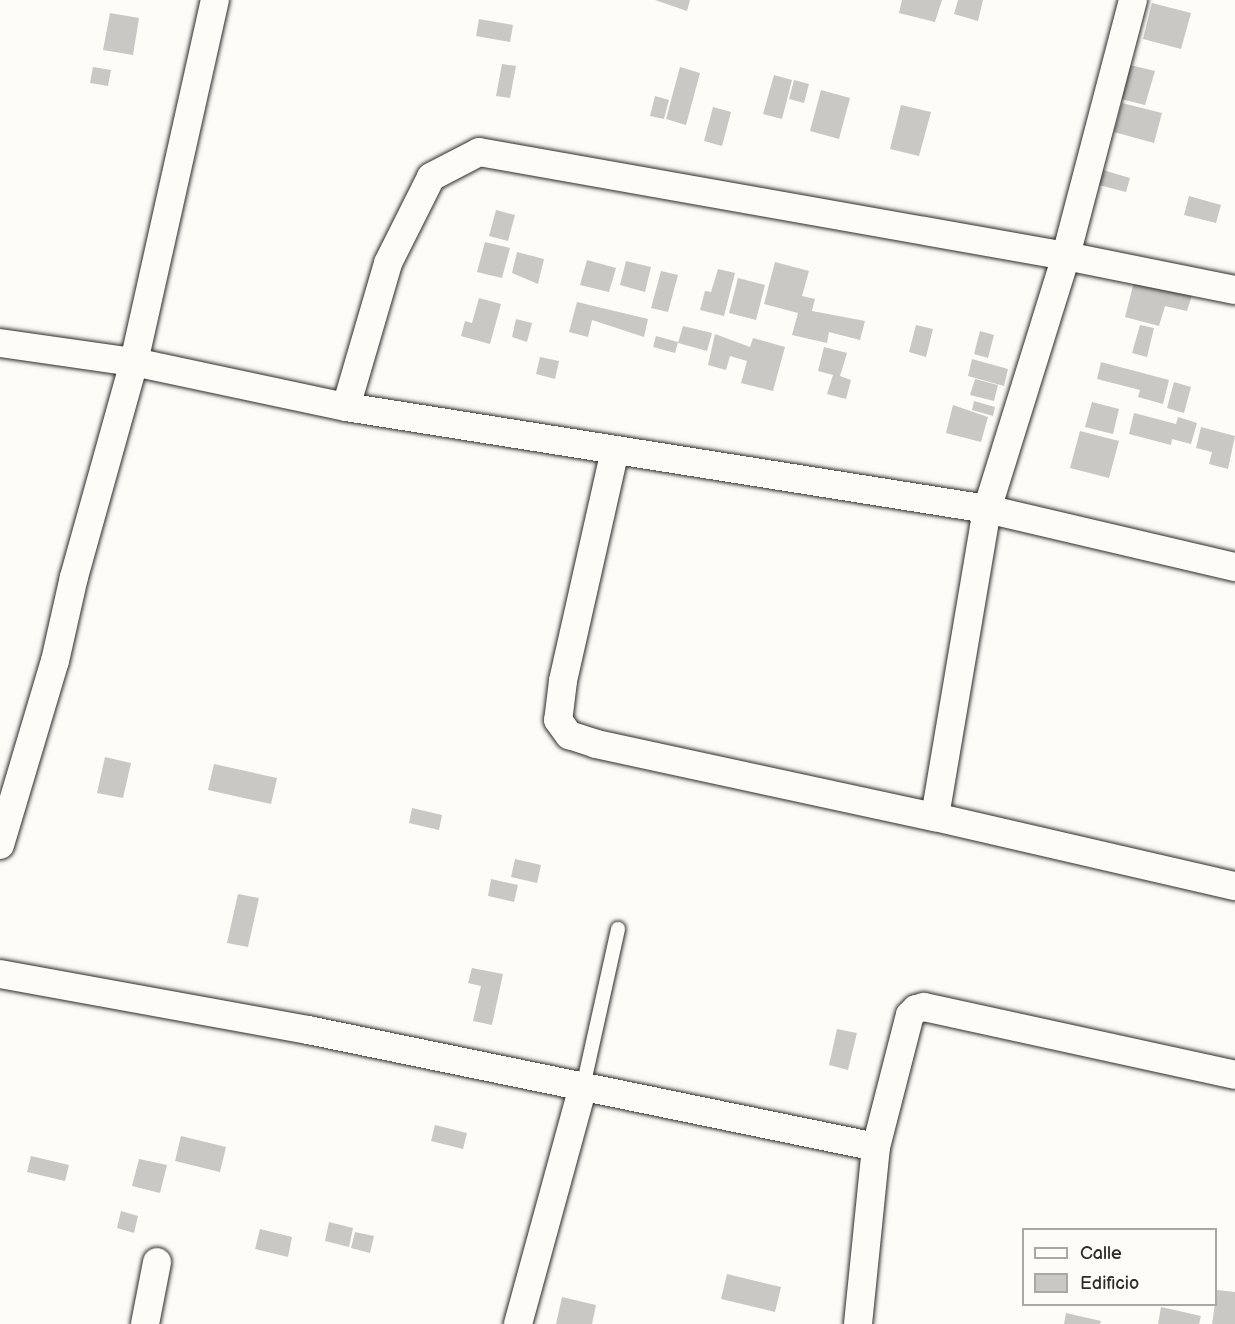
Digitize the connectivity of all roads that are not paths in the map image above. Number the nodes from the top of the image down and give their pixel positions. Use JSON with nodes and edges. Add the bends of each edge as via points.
{"nodes":[{"id":1,"x":215,"y":0,"type":"edge"},
{"id":2,"x":1132,"y":0,"type":"edge"},
{"id":3,"x":1065,"y":256,"type":"junction"},
{"id":4,"x":1235,"y":290,"type":"edge"},
{"id":5,"x":0,"y":343,"type":"edge"},
{"id":6,"x":134,"y":362,"type":"junction"},
{"id":7,"x":346,"y":407,"type":"junction"},
{"id":8,"x":615,"y":450,"type":"junction"},
{"id":9,"x":987,"y":509,"type":"junction"},
{"id":10,"x":1235,"y":567,"type":"edge"},
{"id":11,"x":935,"y":817,"type":"junction"},
{"id":12,"x":0,"y":845,"type":"edge"},
{"id":13,"x":1235,"y":886,"type":"edge"},
{"id":14,"x":618,"y":929,"type":"dead end"},
{"id":15,"x":0,"y":974,"type":"edge"},
{"id":16,"x":1235,"y":1075,"type":"edge"},
{"id":17,"x":583,"y":1087,"type":"junction"},
{"id":18,"x":876,"y":1147,"type":"junction"},
{"id":19,"x":157,"y":1262,"type":"dead end"},
{"id":20,"x":145,"y":1324,"type":"edge"},
{"id":21,"x":518,"y":1324,"type":"edge"},
{"id":22,"x":858,"y":1324,"type":"edge"}],
"edges":[{"from":1,"to":6,"type":"street"},
{"from":2,"to":3,"type":"street"},
{"from":3,"to":4,"type":"street"},
{"from":3,"to":7,"type":"street","via":[[479,153],[431,177],[388,263]]},
{"from":3,"to":9,"type":"street"},
{"from":5,"to":6,"type":"street"},
{"from":6,"to":7,"type":"street"},
{"from":6,"to":12,"type":"street","via":[[74,577],[55,661]]},
{"from":7,"to":8,"type":"street"},
{"from":8,"to":9,"type":"street"},
{"from":8,"to":11,"type":"street","via":[[563,681],[558,720],[569,735]]},
{"from":9,"to":10,"type":"street"},
{"from":9,"to":11,"type":"street"},
{"from":11,"to":13,"type":"street"},
{"from":14,"to":17,"type":"lane"},
{"from":15,"to":17,"type":"street","via":[[308,1030]]},
{"from":16,"to":18,"type":"street","via":[[924,1007],[910,1015]]},
{"from":17,"to":18,"type":"street"},
{"from":17,"to":21,"type":"street"},
{"from":18,"to":22,"type":"street"},
{"from":19,"to":20,"type":"street"}]}
